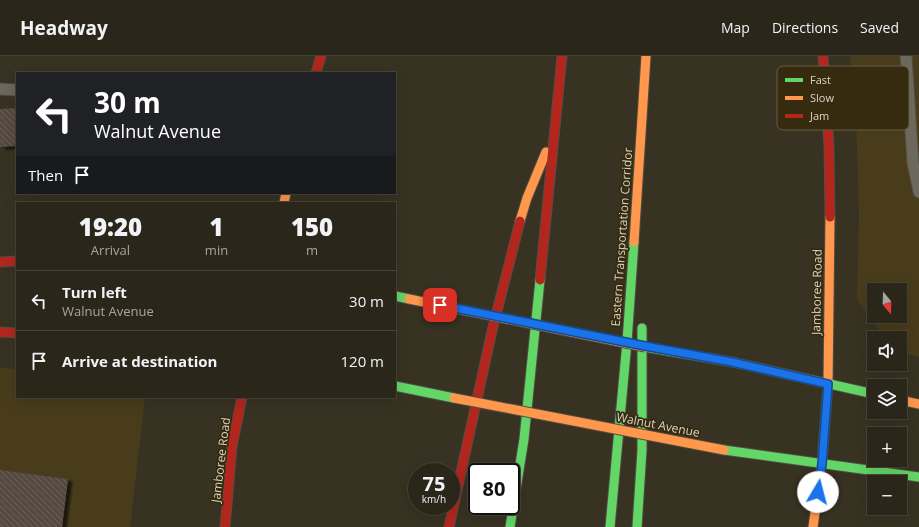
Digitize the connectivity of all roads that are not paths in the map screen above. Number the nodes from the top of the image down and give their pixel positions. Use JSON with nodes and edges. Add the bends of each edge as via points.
{"nodes":[{"id":1,"x":321,"y":56,"type":"edge"},
{"id":2,"x":562,"y":56,"type":"edge"},
{"id":3,"x":646,"y":56,"type":"edge"},
{"id":4,"x":823,"y":56,"type":"edge"},
{"id":5,"x":906,"y":56,"type":"edge"},
{"id":6,"x":824,"y":66,"type":"edge"},
{"id":7,"x":907,"y":66,"type":"edge"},
{"id":8,"x":316,"y":72,"type":"edge"},
{"id":9,"x":0,"y":89,"type":"edge"},
{"id":10,"x":16,"y":90,"type":"edge"},
{"id":11,"x":909,"y":102,"type":"edge"},
{"id":12,"x":643,"y":116,"type":"junction"},
{"id":13,"x":556,"y":127,"type":"junction"},
{"id":14,"x":828,"y":130,"type":"edge"},
{"id":15,"x":919,"y":192,"type":"edge"},
{"id":16,"x":642,"y":252,"type":"dead end"},
{"id":17,"x":16,"y":261,"type":"edge"},
{"id":18,"x":0,"y":262,"type":"edge"},
{"id":19,"x":396,"y":296,"type":"edge"},
{"id":20,"x":642,"y":315,"type":"dead end"},
{"id":21,"x":0,"y":332,"type":"edge"},
{"id":22,"x":16,"y":333,"type":"edge"},
{"id":23,"x":828,"y":384,"type":"junction"},
{"id":24,"x":396,"y":386,"type":"edge"},
{"id":25,"x":867,"y":392,"type":"edge"},
{"id":26,"x":242,"y":398,"type":"edge"},
{"id":27,"x":907,"y":401,"type":"edge"},
{"id":28,"x":919,"y":404,"type":"edge"},
{"id":29,"x":822,"y":464,"type":"junction"},
{"id":30,"x":919,"y":477,"type":"edge"},
{"id":31,"x":225,"y":527,"type":"edge"},
{"id":32,"x":449,"y":527,"type":"edge"},
{"id":33,"x":510,"y":527,"type":"edge"},
{"id":34,"x":610,"y":527,"type":"edge"},
{"id":35,"x":637,"y":527,"type":"edge"},
{"id":36,"x":813,"y":527,"type":"edge"}],
"edges":[{"from":1,"to":8,"type":"main road"},
{"from":2,"to":13,"type":"main road"},
{"from":3,"to":12,"type":"main road"},
{"from":4,"to":6,"type":"main road","name":"Jamboree Road"},
{"from":5,"to":7,"type":"lane"},
{"from":9,"to":10,"type":"lane"},
{"from":11,"to":15,"type":"lane","via":[[913,163]]},
{"from":12,"to":16,"type":"main road"},
{"from":12,"to":34,"type":"main road","name":"Eastern Transportation Corridor","via":[[627,342]]},
{"from":13,"to":32,"type":"main road","via":[[520,220],[491,331]]},
{"from":13,"to":33,"type":"main road","via":[[524,439]]},
{"from":14,"to":23,"type":"main road","name":"Jamboree Road","via":[[830,224]]},
{"from":17,"to":18,"type":"main road"},
{"from":19,"to":23,"type":"main road","bridge":true,"via":[[732,362]]},
{"from":20,"to":35,"type":"main road","via":[[642,450]]},
{"from":21,"to":22,"type":"main road"},
{"from":23,"to":25,"type":"main road"},
{"from":23,"to":29,"type":"main road","name":"Jamboree Road"},
{"from":24,"to":29,"type":"main road","name":"Walnut Avenue","bridge":true,"via":[[724,450]]},
{"from":26,"to":31,"type":"main road","name":"Jamboree Road","via":[[232,447]]},
{"from":27,"to":28,"type":"main road"},
{"from":29,"to":30,"type":"main road","name":"Walnut Avenue"},
{"from":29,"to":36,"type":"main road","name":"Jamboree Road"}]}
